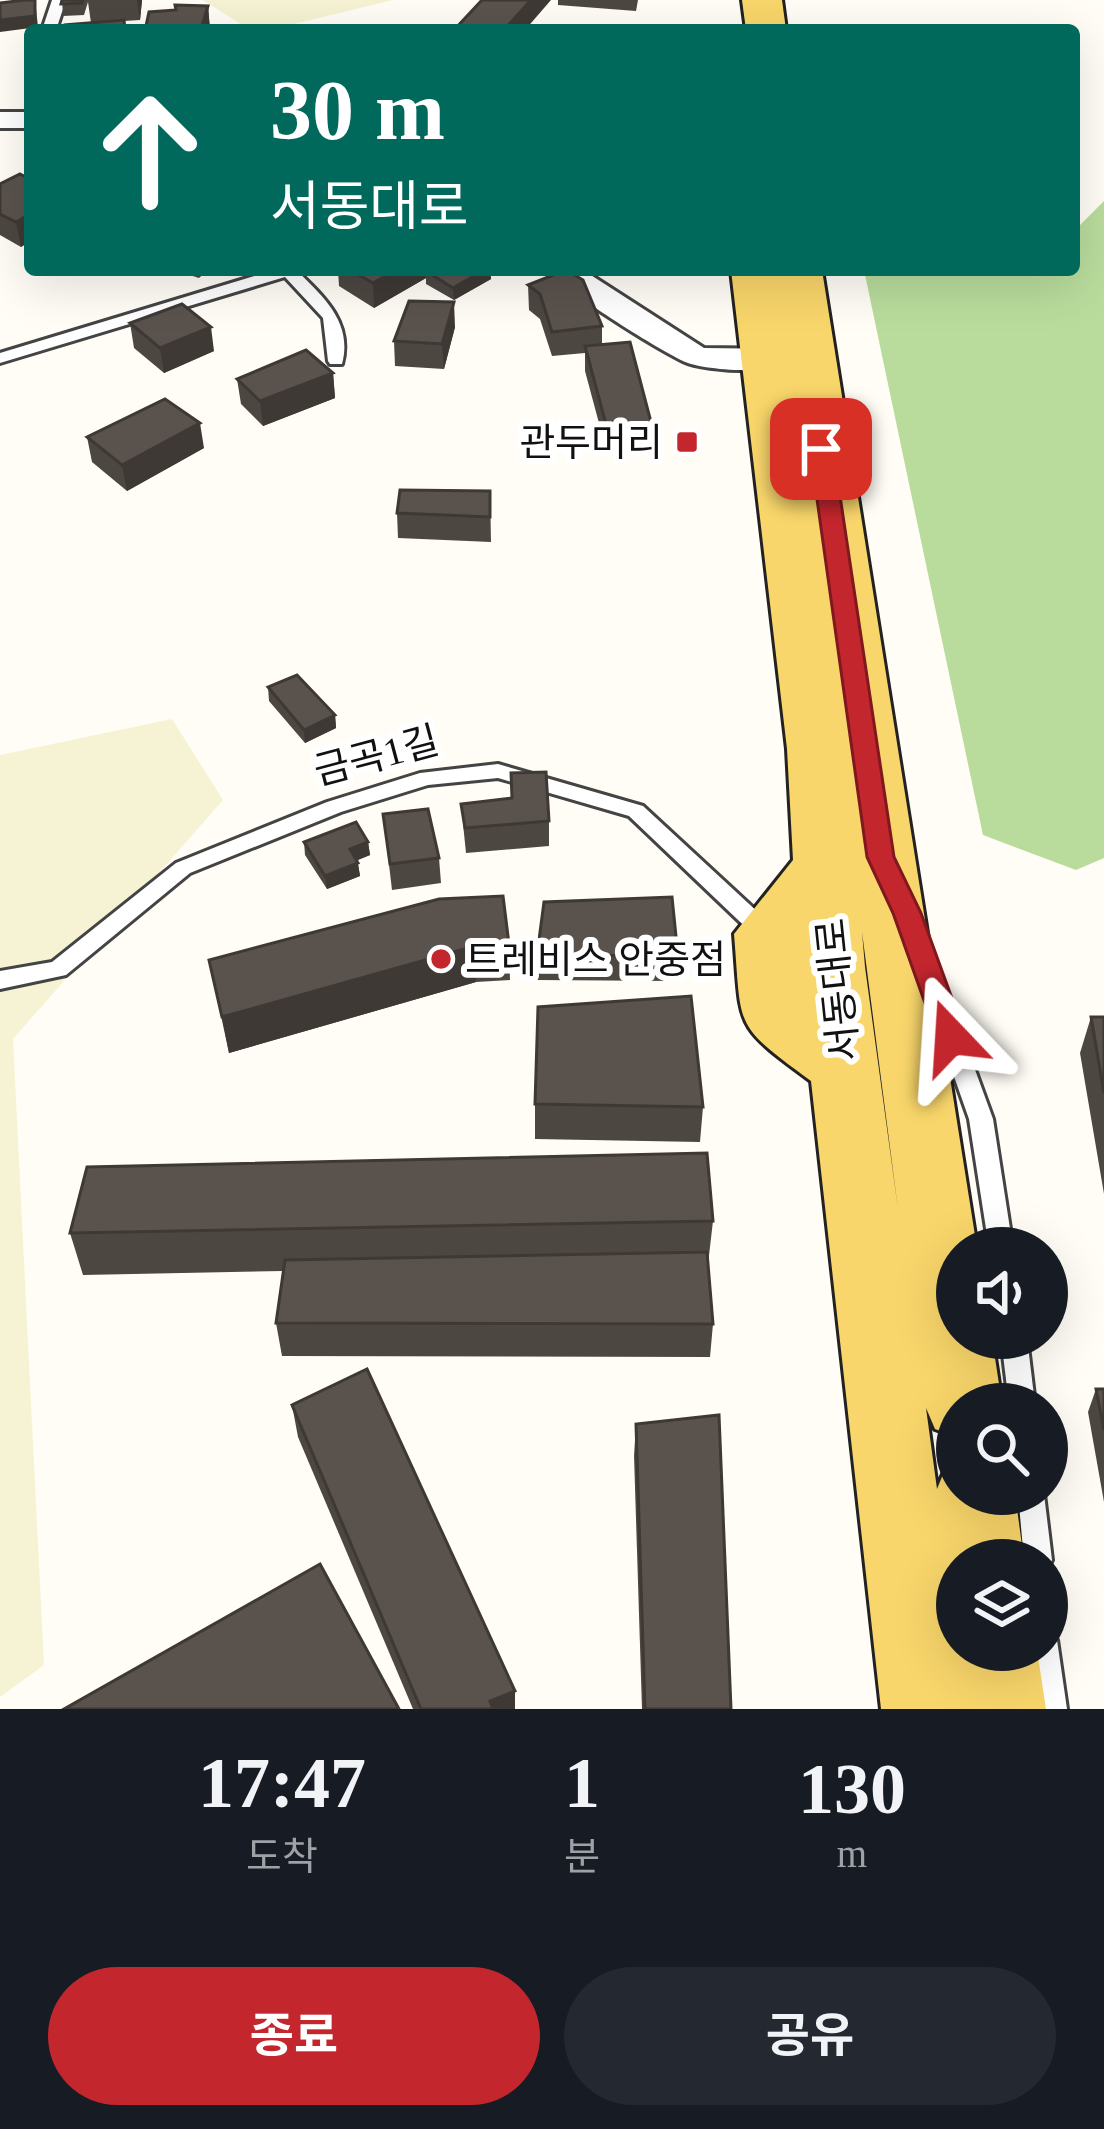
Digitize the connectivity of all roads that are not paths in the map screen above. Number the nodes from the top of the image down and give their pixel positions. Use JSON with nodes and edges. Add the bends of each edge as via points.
{"nodes":[{"id":1,"x":267,"y":276,"type":"edge"},
{"id":2,"x":294,"y":276,"type":"edge"},
{"id":3,"x":572,"y":276,"type":"edge"},
{"id":4,"x":756,"y":276,"type":"edge"},
{"id":5,"x":798,"y":276,"type":"edge"},
{"id":6,"x":0,"y":358,"type":"edge"},
{"id":7,"x":786,"y":358,"type":"junction"},
{"id":8,"x":336,"y":361,"type":"dead end"},
{"id":9,"x":853,"y":861,"type":"junction"},
{"id":10,"x":767,"y":934,"type":"junction"},
{"id":11,"x":0,"y":980,"type":"edge"},
{"id":12,"x":844,"y":1067,"type":"junction"},
{"id":13,"x":997,"y":1227,"type":"edge"},
{"id":14,"x":959,"y":1383,"type":"edge"},
{"id":15,"x":998,"y":1671,"type":"edge"},
{"id":16,"x":1049,"y":1671,"type":"edge"},
{"id":17,"x":924,"y":1709,"type":"edge"},
{"id":18,"x":1003,"y":1709,"type":"edge"},
{"id":19,"x":1053,"y":1709,"type":"edge"}],
"edges":[{"from":1,"to":6,"type":"lane"},
{"from":2,"to":8,"type":"lane","via":[[338,328]]},
{"from":3,"to":7,"type":"street","via":[[695,356]]},
{"from":4,"to":7,"type":"main road","name":"서동대로"},
{"from":5,"to":7,"type":"main road","name":"서동대로"},
{"from":7,"to":9,"type":"main road","name":"서동대로","via":[[817,749]]},
{"from":9,"to":10,"type":"main road"},
{"from":9,"to":12,"type":"main road","name":"서동대로"},
{"from":9,"to":13,"type":"lane","via":[[907,913],[981,1119]]},
{"from":9,"to":14,"type":"main road","name":"서동대로"},
{"from":10,"to":11,"type":"lane","name":"금곡1길","via":[[636,811],[498,771],[408,784],[183,868],[58,969]]},
{"from":10,"to":12,"type":"main road","via":[[775,1018]]},
{"from":12,"to":17,"type":"main road","name":"서동대로"},
{"from":15,"to":18,"type":"main road"},
{"from":16,"to":19,"type":"lane"}]}
